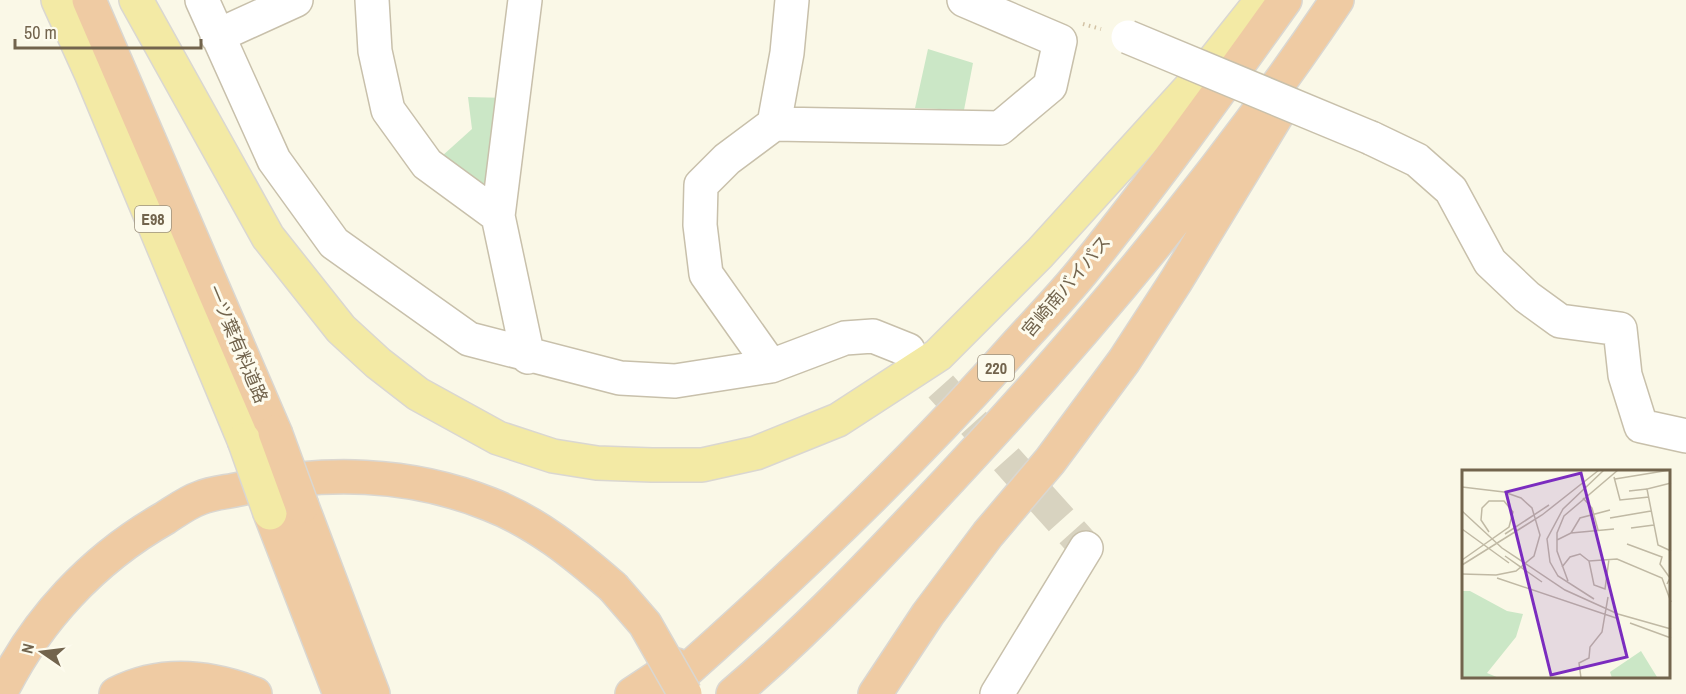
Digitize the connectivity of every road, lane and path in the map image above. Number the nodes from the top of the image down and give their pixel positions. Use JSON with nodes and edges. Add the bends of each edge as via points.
{"nodes":[{"id":1,"x":58,"y":0,"type":"edge"},
{"id":2,"x":89,"y":0,"type":"edge"},
{"id":3,"x":136,"y":0,"type":"edge"},
{"id":4,"x":202,"y":0,"type":"edge"},
{"id":5,"x":296,"y":0,"type":"edge"},
{"id":6,"x":372,"y":0,"type":"edge"},
{"id":7,"x":525,"y":0,"type":"edge"},
{"id":8,"x":792,"y":0,"type":"edge"},
{"id":9,"x":964,"y":0,"type":"edge"},
{"id":10,"x":1262,"y":0,"type":"edge"},
{"id":11,"x":1285,"y":0,"type":"edge"},
{"id":12,"x":1334,"y":5,"type":"edge"},
{"id":13,"x":218,"y":36,"type":"junction"},
{"id":14,"x":1128,"y":37,"type":"dead end"},
{"id":15,"x":774,"y":124,"type":"junction"},
{"id":16,"x":498,"y":216,"type":"junction"},
{"id":17,"x":908,"y":350,"type":"tunnel mouth"},
{"id":18,"x":528,"y":357,"type":"junction"},
{"id":19,"x":771,"y":366,"type":"junction"},
{"id":20,"x":1686,"y":436,"type":"edge"},
{"id":21,"x":270,"y":513,"type":"junction"},
{"id":22,"x":1086,"y":548,"type":"dead end"},
{"id":23,"x":740,"y":624,"type":"junction"},
{"id":24,"x":743,"y":688,"type":"edge"},
{"id":25,"x":0,"y":694,"type":"edge"},
{"id":26,"x":116,"y":694,"type":"edge"},
{"id":27,"x":255,"y":694,"type":"edge"},
{"id":28,"x":326,"y":694,"type":"edge"},
{"id":29,"x":340,"y":694,"type":"edge"},
{"id":30,"x":373,"y":694,"type":"edge"},
{"id":31,"x":632,"y":694,"type":"edge"},
{"id":32,"x":660,"y":694,"type":"edge"},
{"id":33,"x":685,"y":694,"type":"edge"},
{"id":34,"x":875,"y":694,"type":"edge"},
{"id":35,"x":997,"y":694,"type":"edge"}],
"edges":[{"from":1,"to":21,"type":"main road","name":"一ツ葉有料道路","number":"E98","bridge":true,"via":[[244,440]]},
{"from":2,"to":30,"type":"highway","name":"一ツ葉有料道路","number":"E98","bridge":true,"via":[[275,432]]},
{"from":3,"to":10,"type":"main road","via":[[268,237],[341,329],[378,363],[418,394],[498,438],[553,456],[652,465],[702,465],[756,453],[838,420],[938,355],[1056,235],[1208,68]]},
{"from":4,"to":13,"type":"street"},
{"from":5,"to":13,"type":"street"},
{"from":6,"to":16,"type":"street","via":[[375,51],[388,110],[427,164]]},
{"from":7,"to":16,"type":"street"},
{"from":8,"to":15,"type":"street"},
{"from":9,"to":15,"type":"street","via":[[1060,41],[1050,86],[1000,128]]},
{"from":11,"to":23,"type":"highway","name":"宮崎南バイパス","number":"220","via":[[1084,269],[966,401],[853,517]]},
{"from":12,"to":24,"type":"highway","number":"220","via":[[1194,194],[1077,337],[879,555]]},
{"from":12,"to":34,"type":"highway","via":[[1269,129],[1157,311],[1050,461],[928,614]]},
{"from":13,"to":18,"type":"street","via":[[274,160],[334,243],[469,339]]},
{"from":14,"to":20,"type":"street","bridge":true,"via":[[1417,160],[1451,190],[1490,262],[1527,297],[1560,321],[1620,329],[1625,375],[1641,426]]},
{"from":15,"to":19,"type":"street","via":[[727,159],[701,185],[700,225],[706,274]]},
{"from":16,"to":18,"type":"street"},
{"from":17,"to":19,"type":"street","via":[[873,336],[845,338]]},
{"from":18,"to":19,"type":"street","via":[[620,378],[675,381]]},
{"from":21,"to":28,"type":"main road","name":"一ツ葉有料道路","via":[[286,580]]},
{"from":21,"to":29,"type":"highway","number":"E98"},
{"from":22,"to":35,"type":"street"},
{"from":23,"to":31,"type":"highway"},
{"from":23,"to":32,"type":"highway","name":"宮崎南バイパス","number":"220"},
{"from":25,"to":33,"type":"highway","bridge":true,"via":[[45,619],[86,576],[143,530],[200,498],[284,479],[369,477],[409,482],[490,504],[558,541],[613,587],[645,624]]},
{"from":26,"to":27,"type":"highway","via":[[142,682],[168,678],[218,683]]}]}
